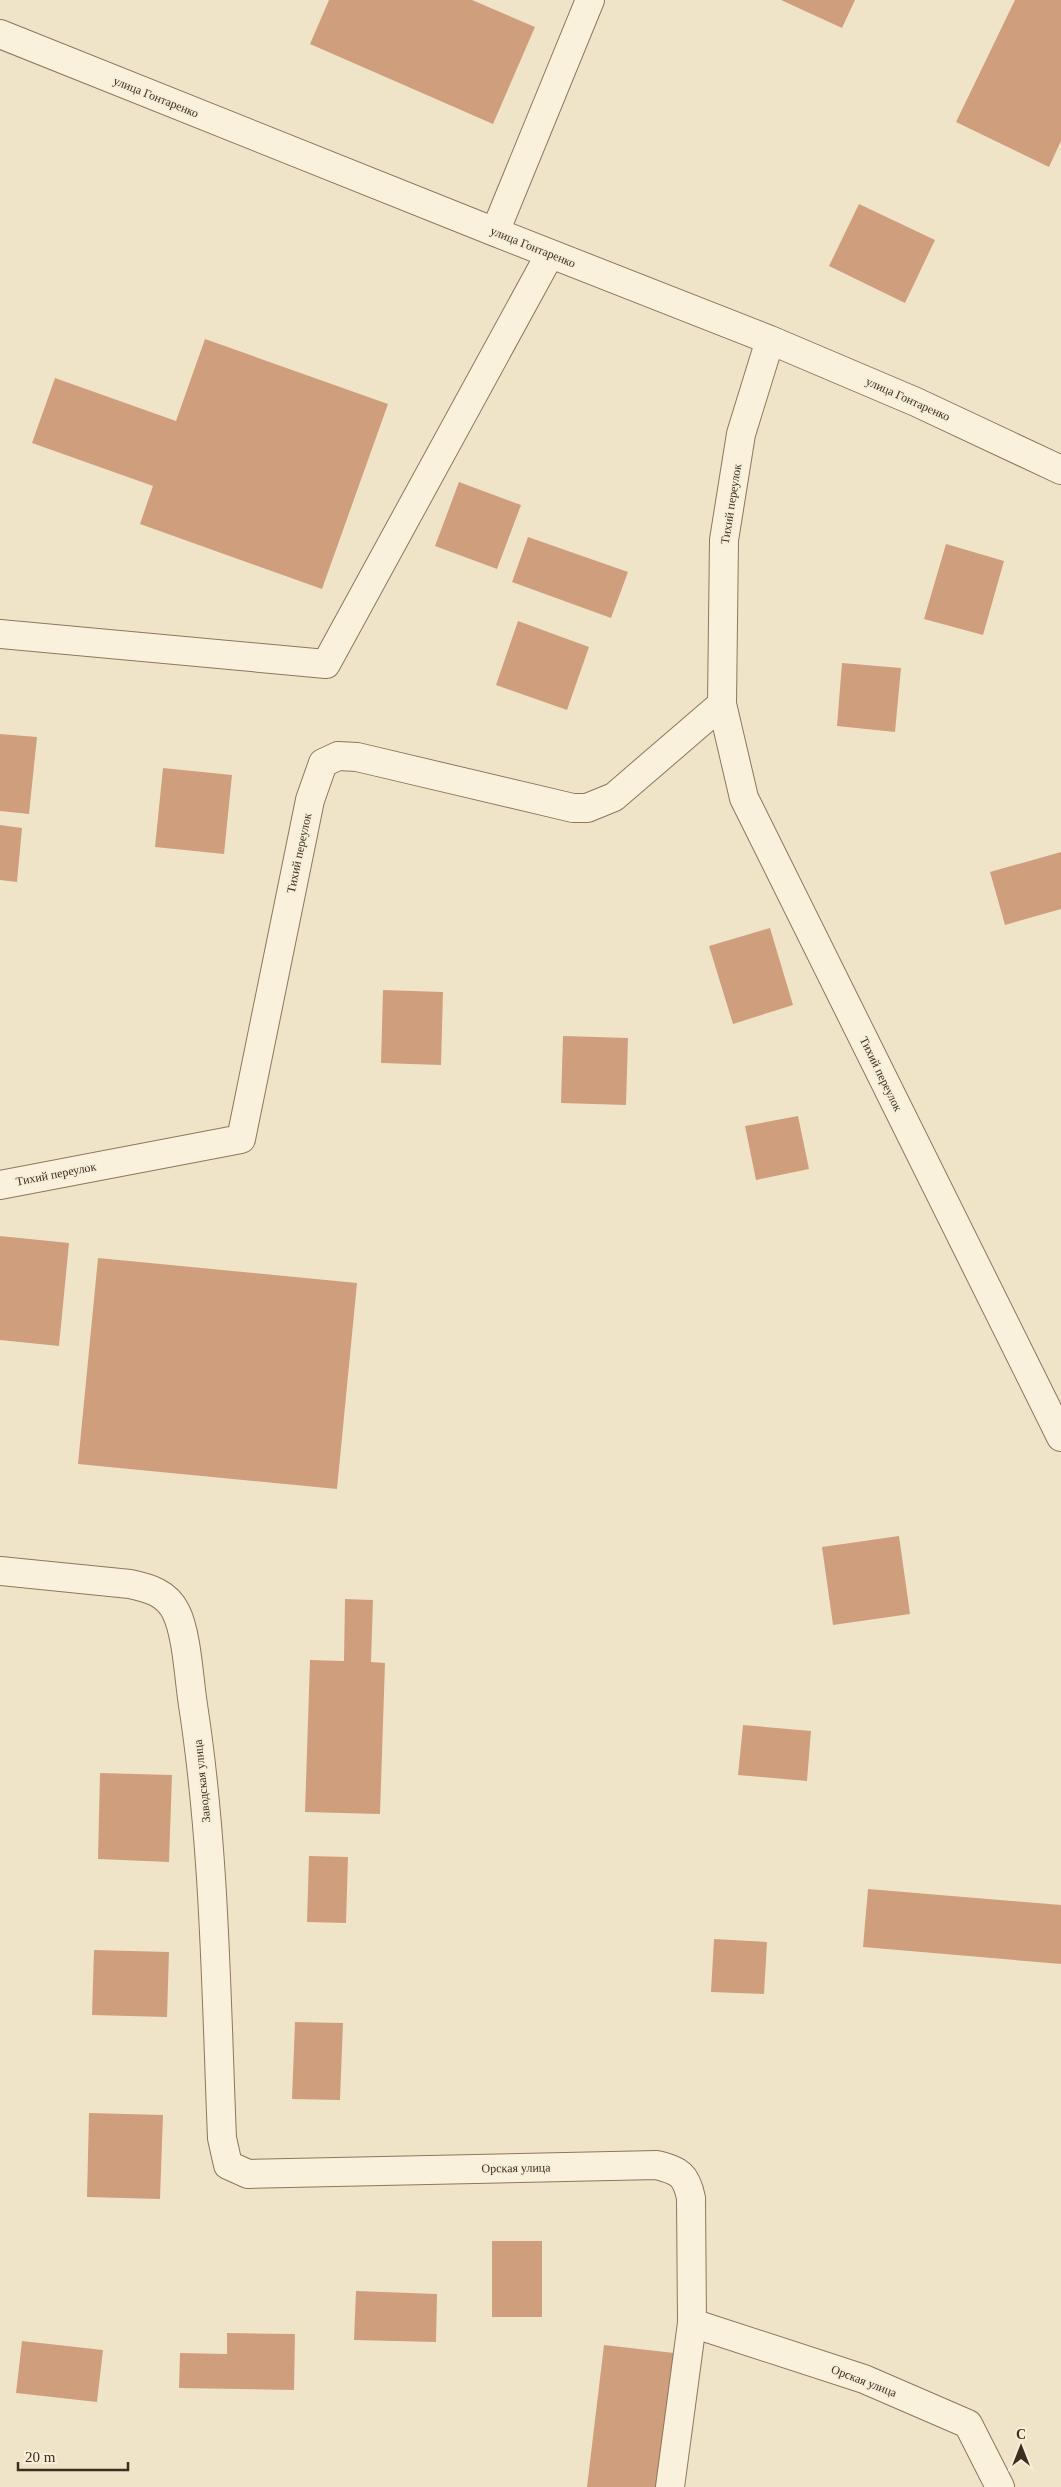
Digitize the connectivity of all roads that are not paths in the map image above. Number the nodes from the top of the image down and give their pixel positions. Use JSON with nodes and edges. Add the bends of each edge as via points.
{"nodes":[{"id":1,"x":590,"y":0,"type":"edge"},
{"id":2,"x":0,"y":34,"type":"edge"},
{"id":3,"x":495,"y":232,"type":"junction"},
{"id":4,"x":550,"y":254,"type":"junction"},
{"id":5,"x":770,"y":340,"type":"junction"},
{"id":6,"x":1061,"y":470,"type":"edge"},
{"id":7,"x":0,"y":634,"type":"edge"},
{"id":8,"x":722,"y":704,"type":"junction"},
{"id":9,"x":0,"y":1185,"type":"edge"},
{"id":10,"x":1061,"y":1437,"type":"edge"},
{"id":11,"x":0,"y":1571,"type":"edge"},
{"id":12,"x":222,"y":2138,"type":"joint"},
{"id":13,"x":692,"y":2323,"type":"junction"},
{"id":14,"x":670,"y":2487,"type":"edge"},
{"id":15,"x":1000,"y":2487,"type":"edge"}],
"edges":[{"from":1,"to":3,"type":"street"},
{"from":2,"to":3,"type":"street","name":"улица Гонтаренко"},
{"from":3,"to":4,"type":"street","name":"улица Гонтаренко"},
{"from":4,"to":5,"type":"street","name":"улица Гонтаренко"},
{"from":4,"to":7,"type":"street","via":[[326,664]]},
{"from":5,"to":6,"type":"street","name":"улица Гонтаренко","via":[[916,402]]},
{"from":5,"to":8,"type":"street","name":"Тихий переулок","via":[[742,434],[724,540]]},
{"from":8,"to":9,"type":"street","name":"Тихий переулок","via":[[614,797],[587,808],[573,808],[357,756],[338,756],[323,763],[310,800],[241,1139]]},
{"from":8,"to":10,"type":"street","name":"Тихий переулок","via":[[744,798]]},
{"from":11,"to":12,"type":"street","name":"Заводская улица","via":[[150,1588],[164,1596],[176,1612],[202,1764],[214,1926]]},
{"from":12,"to":13,"type":"street","name":"Орская улица","via":[[228,2165],[248,2174],[656,2165],[671,2169],[683,2175],[691,2198]]},
{"from":13,"to":14,"type":"street","name":"Орская улица"},
{"from":13,"to":15,"type":"street","name":"Орская улица","via":[[864,2379],[968,2424]]}]}
